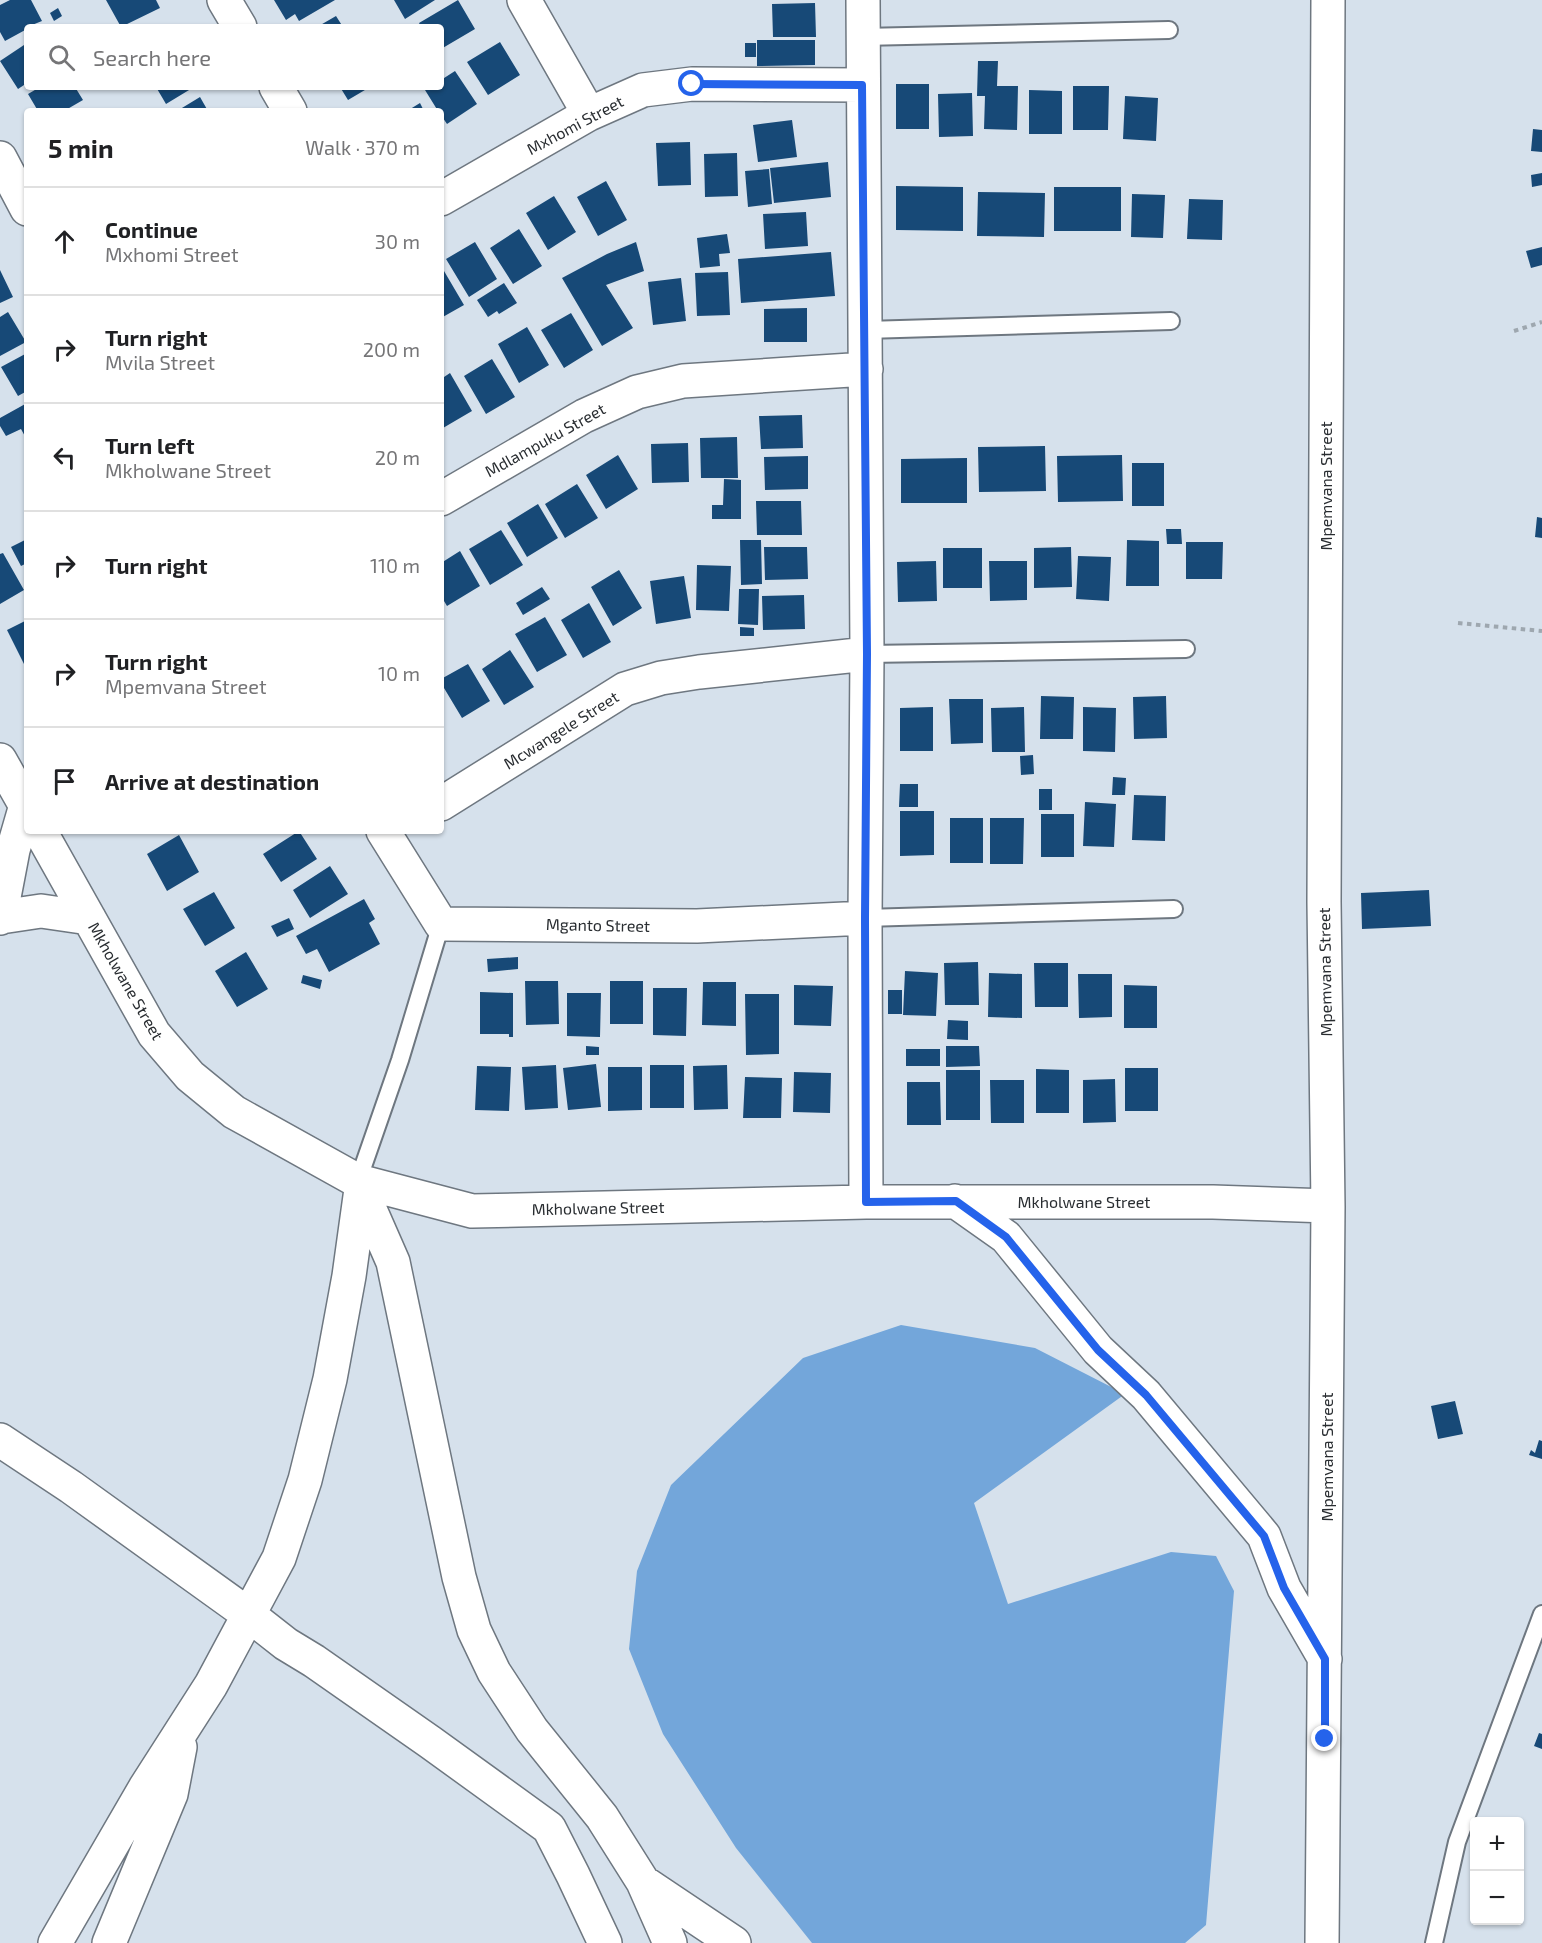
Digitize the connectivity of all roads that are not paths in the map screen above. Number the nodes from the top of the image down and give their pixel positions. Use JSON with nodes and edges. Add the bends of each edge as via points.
{"nodes":[{"id":1,"x":224,"y":0,"type":"edge"},
{"id":2,"x":524,"y":0,"type":"edge"},
{"id":3,"x":862,"y":0,"type":"edge"},
{"id":4,"x":1328,"y":0,"type":"edge"},
{"id":5,"x":238,"y":24,"type":"edge"},
{"id":6,"x":1170,"y":30,"type":"dead end"},
{"id":7,"x":862,"y":37,"type":"junction"},
{"id":8,"x":862,"y":85,"type":"junction"},
{"id":9,"x":278,"y":90,"type":"edge"},
{"id":10,"x":288,"y":108,"type":"edge"},
{"id":11,"x":589,"y":114,"type":"junction"},
{"id":12,"x":0,"y":158,"type":"edge"},
{"id":13,"x":444,"y":197,"type":"edge"},
{"id":14,"x":24,"y":203,"type":"edge"},
{"id":15,"x":1171,"y":321,"type":"dead end"},
{"id":16,"x":866,"y":330,"type":"junction"},
{"id":17,"x":866,"y":369,"type":"junction"},
{"id":18,"x":444,"y":497,"type":"edge"},
{"id":19,"x":1186,"y":649,"type":"dead end"},
{"id":20,"x":867,"y":654,"type":"junction"},
{"id":21,"x":0,"y":760,"type":"edge"},
{"id":22,"x":444,"y":802,"type":"edge"},
{"id":23,"x":24,"y":803,"type":"edge"},
{"id":24,"x":24,"y":829,"type":"edge"},
{"id":25,"x":42,"y":834,"type":"edge"},
{"id":26,"x":390,"y":834,"type":"edge"},
{"id":27,"x":1174,"y":909,"type":"dead end"},
{"id":28,"x":0,"y":917,"type":"edge"},
{"id":29,"x":89,"y":918,"type":"junction"},
{"id":30,"x":865,"y":918,"type":"junction"},
{"id":31,"x":441,"y":924,"type":"junction"},
{"id":32,"x":360,"y":1184,"type":"junction"},
{"id":33,"x":956,"y":1201,"type":"junction"},
{"id":34,"x":866,"y":1202,"type":"junction"},
{"id":35,"x":1328,"y":1206,"type":"junction"},
{"id":36,"x":0,"y":1440,"type":"edge"},
{"id":37,"x":1542,"y":1614,"type":"edge"},
{"id":38,"x":249,"y":1615,"type":"junction"},
{"id":39,"x":1325,"y":1659,"type":"junction"},
{"id":40,"x":183,"y":1730,"type":"junction"},
{"id":41,"x":644,"y":1882,"type":"junction"},
{"id":42,"x":55,"y":1943,"type":"edge"},
{"id":43,"x":109,"y":1943,"type":"edge"},
{"id":44,"x":604,"y":1943,"type":"edge"},
{"id":45,"x":670,"y":1943,"type":"edge"},
{"id":46,"x":734,"y":1943,"type":"edge"},
{"id":47,"x":1322,"y":1943,"type":"edge"},
{"id":48,"x":1434,"y":1943,"type":"edge"}],
"edges":[{"from":1,"to":5,"type":"street"},
{"from":2,"to":11,"type":"street"},
{"from":3,"to":7,"type":"street"},
{"from":4,"to":35,"type":"street","name":"Mpemvana Street","via":[[1324,902]]},
{"from":6,"to":7,"type":"lane"},
{"from":7,"to":8,"type":"street"},
{"from":8,"to":11,"type":"street","name":"Mxhomi Street","via":[[692,84],[644,90]]},
{"from":8,"to":16,"type":"street"},
{"from":9,"to":10,"type":"street"},
{"from":11,"to":13,"type":"street","name":"Mxhomi Street"},
{"from":12,"to":14,"type":"street"},
{"from":15,"to":16,"type":"lane"},
{"from":16,"to":17,"type":"street"},
{"from":17,"to":18,"type":"street","name":"Mdlampuku Street","via":[[683,381],[637,392],[584,416]]},
{"from":17,"to":20,"type":"street"},
{"from":19,"to":20,"type":"lane"},
{"from":20,"to":22,"type":"street","name":"Mcwangele Street","via":[[699,672],[626,689]]},
{"from":20,"to":30,"type":"street"},
{"from":21,"to":23,"type":"street","name":"Mkholwane Street"},
{"from":24,"to":28,"type":"street","via":[[13,850]]},
{"from":25,"to":29,"type":"street","name":"Mkholwane Street"},
{"from":26,"to":31,"type":"street"},
{"from":27,"to":30,"type":"lane"},
{"from":28,"to":29,"type":"street","via":[[41,911]]},
{"from":29,"to":32,"type":"street","name":"Mkholwane Street","via":[[154,1034],[190,1076],[234,1112]]},
{"from":30,"to":31,"type":"street","name":"Mganto Street","via":[[697,927]]},
{"from":30,"to":34,"type":"street"},
{"from":31,"to":32,"type":"lane"},
{"from":32,"to":34,"type":"street","name":"Mkholwane Street","via":[[472,1211]]},
{"from":32,"to":38,"type":"street","via":[[349,1276],[330,1379],[305,1480],[279,1558]]},
{"from":32,"to":41,"type":"street","via":[[393,1262],[459,1577],[474,1630],[494,1672],[532,1730],[602,1817]]},
{"from":33,"to":34,"type":"street","name":"Mkholwane Street"},
{"from":33,"to":35,"type":"street","name":"Mkholwane Street"},
{"from":33,"to":39,"type":"street","via":[[1006,1237],[1098,1350],[1146,1395],[1264,1536],[1284,1588]]},
{"from":35,"to":39,"type":"street","name":"Mpemvana Street"},
{"from":36,"to":38,"type":"street"},
{"from":37,"to":48,"type":"lane","via":[[1457,1842]]},
{"from":38,"to":40,"type":"street"},
{"from":38,"to":44,"type":"street","via":[[549,1828]]},
{"from":39,"to":47,"type":"street","name":"Mpemvana Street"},
{"from":40,"to":42,"type":"street"},
{"from":40,"to":43,"type":"street","via":[[171,1794]]},
{"from":41,"to":45,"type":"street"},
{"from":41,"to":46,"type":"street"}]}
